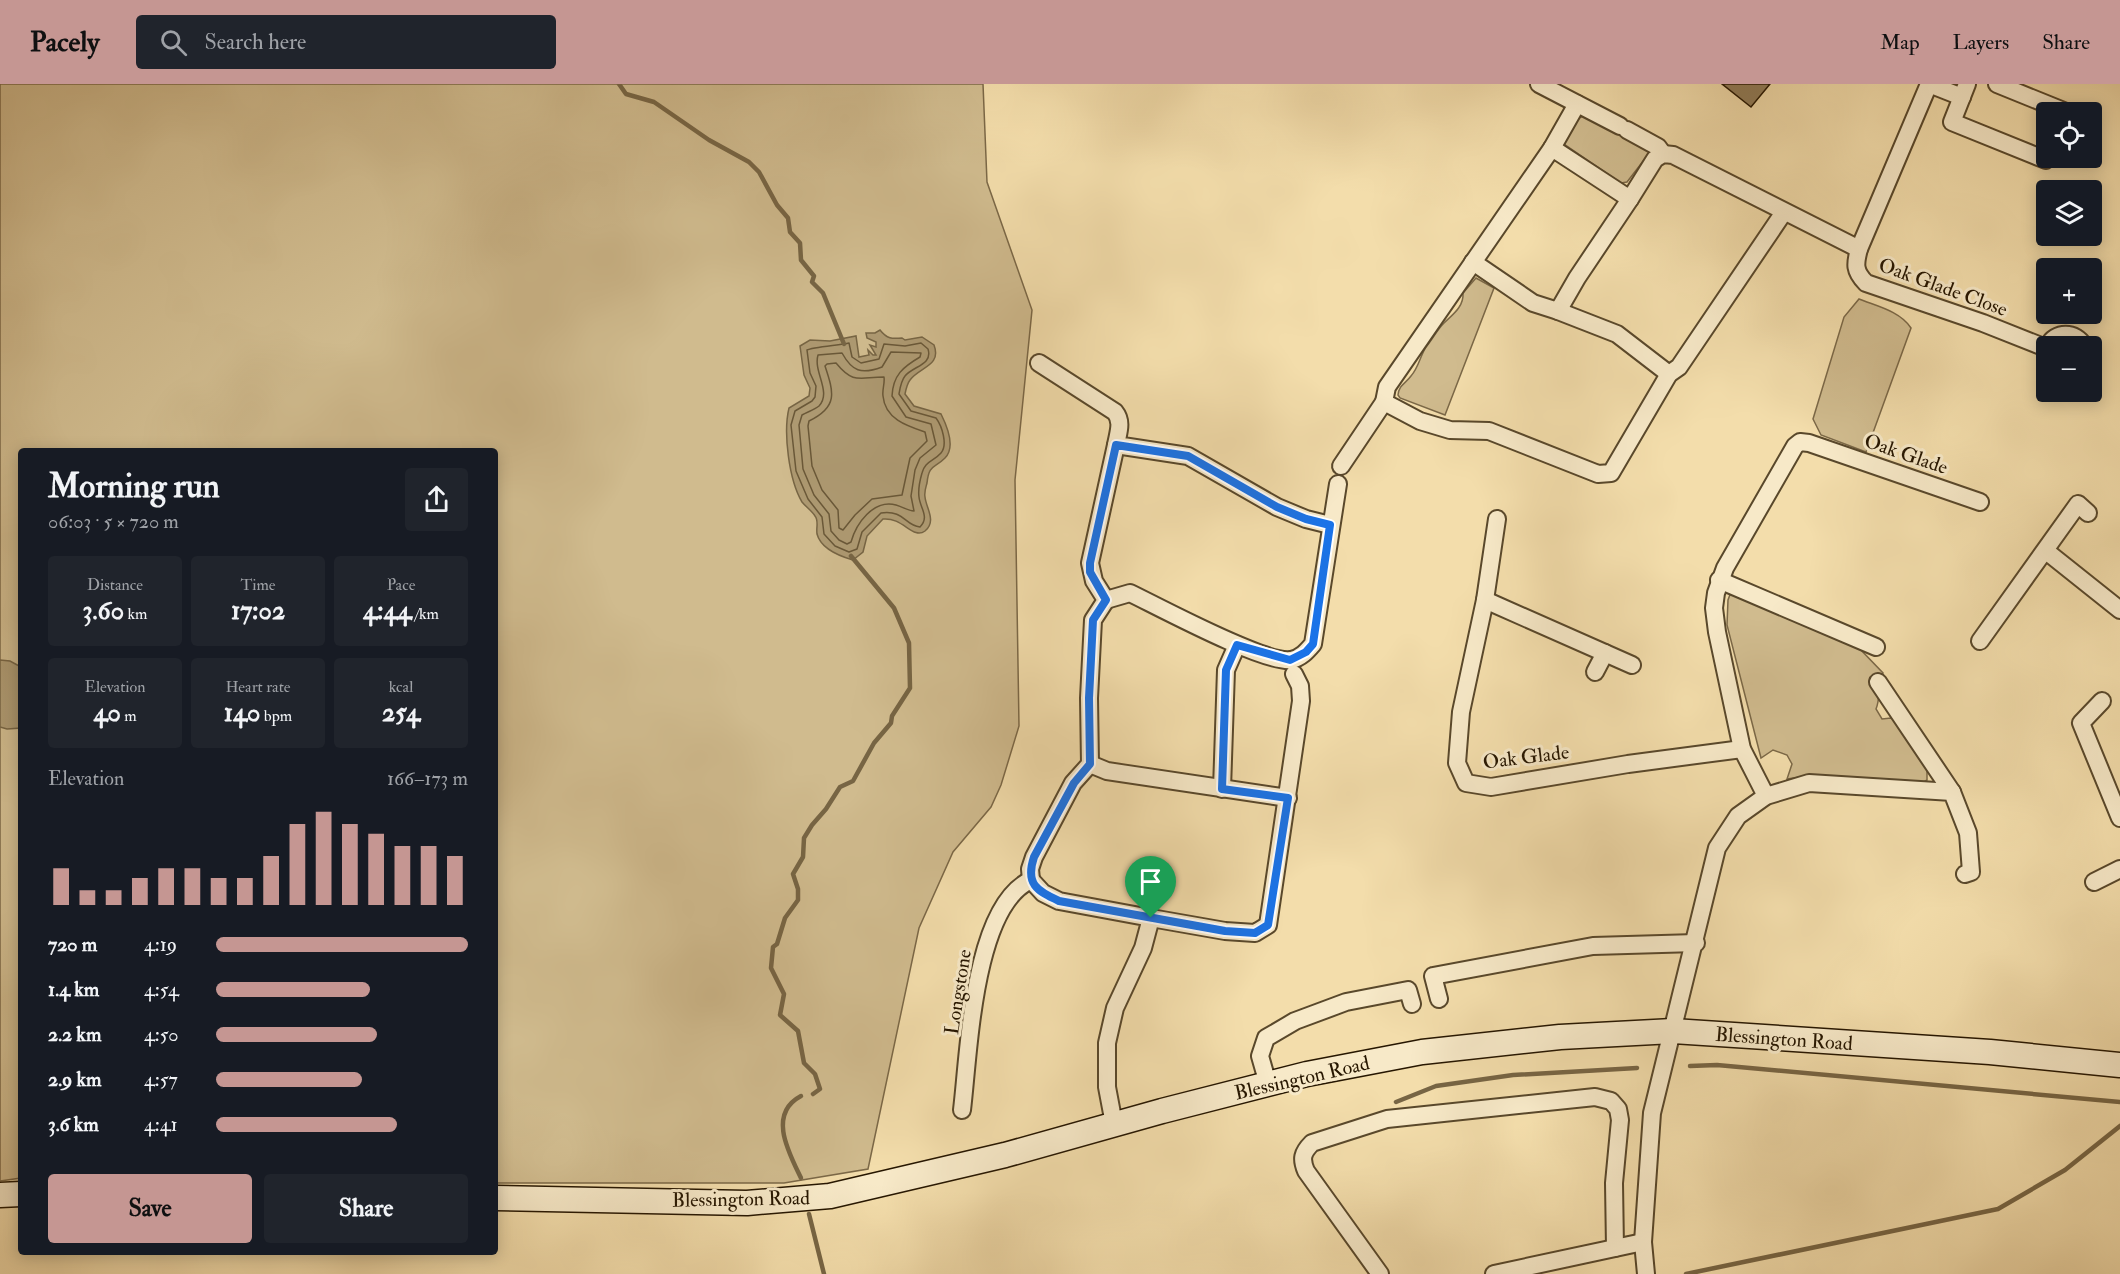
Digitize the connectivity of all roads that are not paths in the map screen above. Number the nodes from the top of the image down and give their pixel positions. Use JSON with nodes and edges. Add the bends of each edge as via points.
{"nodes":[{"id":1,"x":1539,"y":84,"type":"edge"},
{"id":2,"x":1929,"y":84,"type":"edge"},
{"id":3,"x":1997,"y":84,"type":"edge"},
{"id":4,"x":1965,"y":90,"type":"edge"},
{"id":5,"x":2041,"y":102,"type":"edge"},
{"id":6,"x":1577,"y":104,"type":"junction"},
{"id":7,"x":1552,"y":148,"type":"junction"},
{"id":8,"x":1663,"y":154,"type":"junction"},
{"id":9,"x":2036,"y":156,"type":"edge"},
{"id":10,"x":1630,"y":199,"type":"junction"},
{"id":11,"x":1784,"y":212,"type":"junction"},
{"id":12,"x":1859,"y":249,"type":"junction"},
{"id":13,"x":1473,"y":262,"type":"junction"},
{"id":14,"x":1558,"y":311,"type":"junction"},
{"id":15,"x":2056,"y":336,"type":"edge"},
{"id":16,"x":2073,"y":336,"type":"edge"},
{"id":17,"x":2036,"y":343,"type":"edge"},
{"id":18,"x":1039,"y":363,"type":"dead end"},
{"id":19,"x":1669,"y":374,"type":"junction"},
{"id":20,"x":1384,"y":402,"type":"junction"},
{"id":21,"x":1116,"y":445,"type":"junction"},
{"id":22,"x":1341,"y":466,"type":"dead end"},
{"id":23,"x":1338,"y":484,"type":"dead end"},
{"id":24,"x":1980,"y":502,"type":"dead end"},
{"id":25,"x":2088,"y":513,"type":"dead end"},
{"id":26,"x":1497,"y":519,"type":"dead end"},
{"id":27,"x":1330,"y":525,"type":"junction"},
{"id":28,"x":2046,"y":551,"type":"junction"},
{"id":29,"x":1719,"y":580,"type":"junction"},
{"id":30,"x":1106,"y":600,"type":"junction"},
{"id":31,"x":1485,"y":600,"type":"junction"},
{"id":32,"x":2120,"y":610,"type":"edge"},
{"id":33,"x":1980,"y":642,"type":"dead end"},
{"id":34,"x":1237,"y":645,"type":"junction"},
{"id":35,"x":1876,"y":647,"type":"dead end"},
{"id":36,"x":1605,"y":653,"type":"junction"},
{"id":37,"x":1632,"y":665,"type":"dead end"},
{"id":38,"x":1595,"y":672,"type":"dead end"},
{"id":39,"x":1294,"y":674,"type":"dead end"},
{"id":40,"x":1878,"y":682,"type":"dead end"},
{"id":41,"x":2102,"y":701,"type":"dead end"},
{"id":42,"x":1742,"y":749,"type":"junction"},
{"id":43,"x":1090,"y":764,"type":"junction"},
{"id":44,"x":1222,"y":789,"type":"junction"},
{"id":45,"x":1952,"y":792,"type":"junction"},
{"id":46,"x":1766,"y":795,"type":"junction"},
{"id":47,"x":1288,"y":798,"type":"junction"},
{"id":48,"x":2120,"y":818,"type":"edge"},
{"id":49,"x":2120,"y":869,"type":"edge"},
{"id":50,"x":1965,"y":874,"type":"dead end"},
{"id":51,"x":1031,"y":880,"type":"junction"},
{"id":52,"x":2094,"y":882,"type":"dead end"},
{"id":53,"x":1151,"y":918,"type":"junction"},
{"id":54,"x":1696,"y":943,"type":"junction"},
{"id":55,"x":1439,"y":999,"type":"dead end"},
{"id":56,"x":1412,"y":1004,"type":"dead end"},
{"id":57,"x":1674,"y":1031,"type":"junction"},
{"id":58,"x":2120,"y":1065,"type":"edge"},
{"id":59,"x":1268,"y":1084,"type":"junction"},
{"id":60,"x":962,"y":1110,"type":"dead end"},
{"id":61,"x":1114,"y":1124,"type":"junction"},
{"id":62,"x":18,"y":1194,"type":"edge"},
{"id":63,"x":0,"y":1195,"type":"edge"},
{"id":64,"x":498,"y":1198,"type":"edge"},
{"id":65,"x":1643,"y":1242,"type":"junction"},
{"id":66,"x":1615,"y":1248,"type":"junction"},
{"id":67,"x":1646,"y":1270,"type":"edge"},
{"id":68,"x":1380,"y":1274,"type":"edge"},
{"id":69,"x":1494,"y":1274,"type":"edge"}],
"edges":[{"from":1,"to":6,"type":"street"},
{"from":2,"to":4,"type":"street"},
{"from":2,"to":12,"type":"street"},
{"from":3,"to":5,"type":"street"},
{"from":4,"to":9,"type":"street","via":[[1952,122]]},
{"from":6,"to":7,"type":"street"},
{"from":6,"to":8,"type":"street","via":[[1658,147]]},
{"from":7,"to":10,"type":"street"},
{"from":7,"to":13,"type":"street"},
{"from":8,"to":10,"type":"street","via":[[1655,159]]},
{"from":8,"to":11,"type":"street","via":[[1673,155]]},
{"from":10,"to":14,"type":"street"},
{"from":11,"to":12,"type":"street"},
{"from":11,"to":19,"type":"street","via":[[1679,368]]},
{"from":12,"to":17,"type":"street","name":"Oak Glade Close","via":[[1855,265],[1866,283]]},
{"from":13,"to":14,"type":"street","via":[[1533,303]]},
{"from":13,"to":20,"type":"street","via":[[1387,387]]},
{"from":14,"to":19,"type":"street","via":[[1617,334]]},
{"from":15,"to":16,"type":"street","name":"Oak Glade Close"},
{"from":18,"to":21,"type":"street","via":[[1115,412],[1120,425]]},
{"from":19,"to":20,"type":"street","via":[[1617,466],[1605,474],[1489,431],[1450,430],[1420,421]]},
{"from":20,"to":22,"type":"street"},
{"from":21,"to":27,"type":"street","via":[[1188,456],[1277,507]]},
{"from":21,"to":30,"type":"street","via":[[1090,563],[1090,572]]},
{"from":23,"to":27,"type":"street"},
{"from":24,"to":29,"type":"street","name":"Oak Glade","via":[[1800,442],[1789,454]]},
{"from":25,"to":28,"type":"street","via":[[2078,504]]},
{"from":26,"to":31,"type":"street","name":"Oak Glade"},
{"from":27,"to":34,"type":"street","via":[[1313,644],[1290,660]]},
{"from":28,"to":32,"type":"street"},
{"from":28,"to":33,"type":"street"},
{"from":29,"to":35,"type":"street"},
{"from":29,"to":42,"type":"street","name":"Oak Glade","via":[[1714,608],[1717,632]]},
{"from":30,"to":34,"type":"street","via":[[1130,593]]},
{"from":30,"to":43,"type":"street","via":[[1093,620]]},
{"from":31,"to":36,"type":"street"},
{"from":31,"to":42,"type":"street","name":"Oak Glade","via":[[1461,712],[1458,763],[1466,783],[1491,787]]},
{"from":34,"to":44,"type":"street","via":[[1226,670]]},
{"from":36,"to":37,"type":"street"},
{"from":36,"to":38,"type":"street"},
{"from":39,"to":47,"type":"street","via":[[1301,701]]},
{"from":40,"to":45,"type":"street"},
{"from":41,"to":48,"type":"street","via":[[2081,723]]},
{"from":42,"to":46,"type":"street","name":"Oak Glade"},
{"from":43,"to":44,"type":"street","via":[[1107,771]]},
{"from":43,"to":51,"type":"street","via":[[1074,783],[1034,857]]},
{"from":44,"to":47,"type":"street"},
{"from":45,"to":46,"type":"street","via":[[1809,783]]},
{"from":45,"to":50,"type":"street","via":[[1968,832],[1971,872]]},
{"from":46,"to":54,"type":"street","via":[[1738,816],[1717,848]]},
{"from":47,"to":53,"type":"street","via":[[1268,925],[1255,933]]},
{"from":49,"to":52,"type":"street"},
{"from":51,"to":53,"type":"street","via":[[1043,893],[1059,901]]},
{"from":51,"to":60,"type":"street","name":"Longstone","via":[[1013,891],[985,948]]},
{"from":53,"to":61,"type":"street","via":[[1143,948],[1115,1008],[1107,1043],[1107,1087]]},
{"from":54,"to":55,"type":"street","via":[[1593,946],[1434,976]]},
{"from":54,"to":57,"type":"street"},
{"from":56,"to":59,"type":"street","via":[[1408,990],[1346,1002],[1295,1021],[1266,1038],[1260,1056]]},
{"from":57,"to":58,"type":"main road","name":"Blessington Road","via":[[1990,1052]]},
{"from":57,"to":59,"type":"main road","name":"Blessington Road","via":[[1560,1036],[1422,1052]]},
{"from":57,"to":65,"type":"street","via":[[1652,1113]]},
{"from":59,"to":61,"type":"main road","name":"Blessington Road"},
{"from":61,"to":64,"type":"main road","name":"Blessington Road","via":[[1005,1155],[830,1196],[747,1203]]},
{"from":62,"to":63,"type":"main road"},
{"from":65,"to":66,"type":"street"},
{"from":65,"to":67,"type":"street"},
{"from":66,"to":68,"type":"street","via":[[1614,1183],[1620,1120],[1611,1101],[1595,1098],[1387,1119],[1312,1143],[1304,1150],[1302,1160]]},
{"from":66,"to":69,"type":"street"}]}
